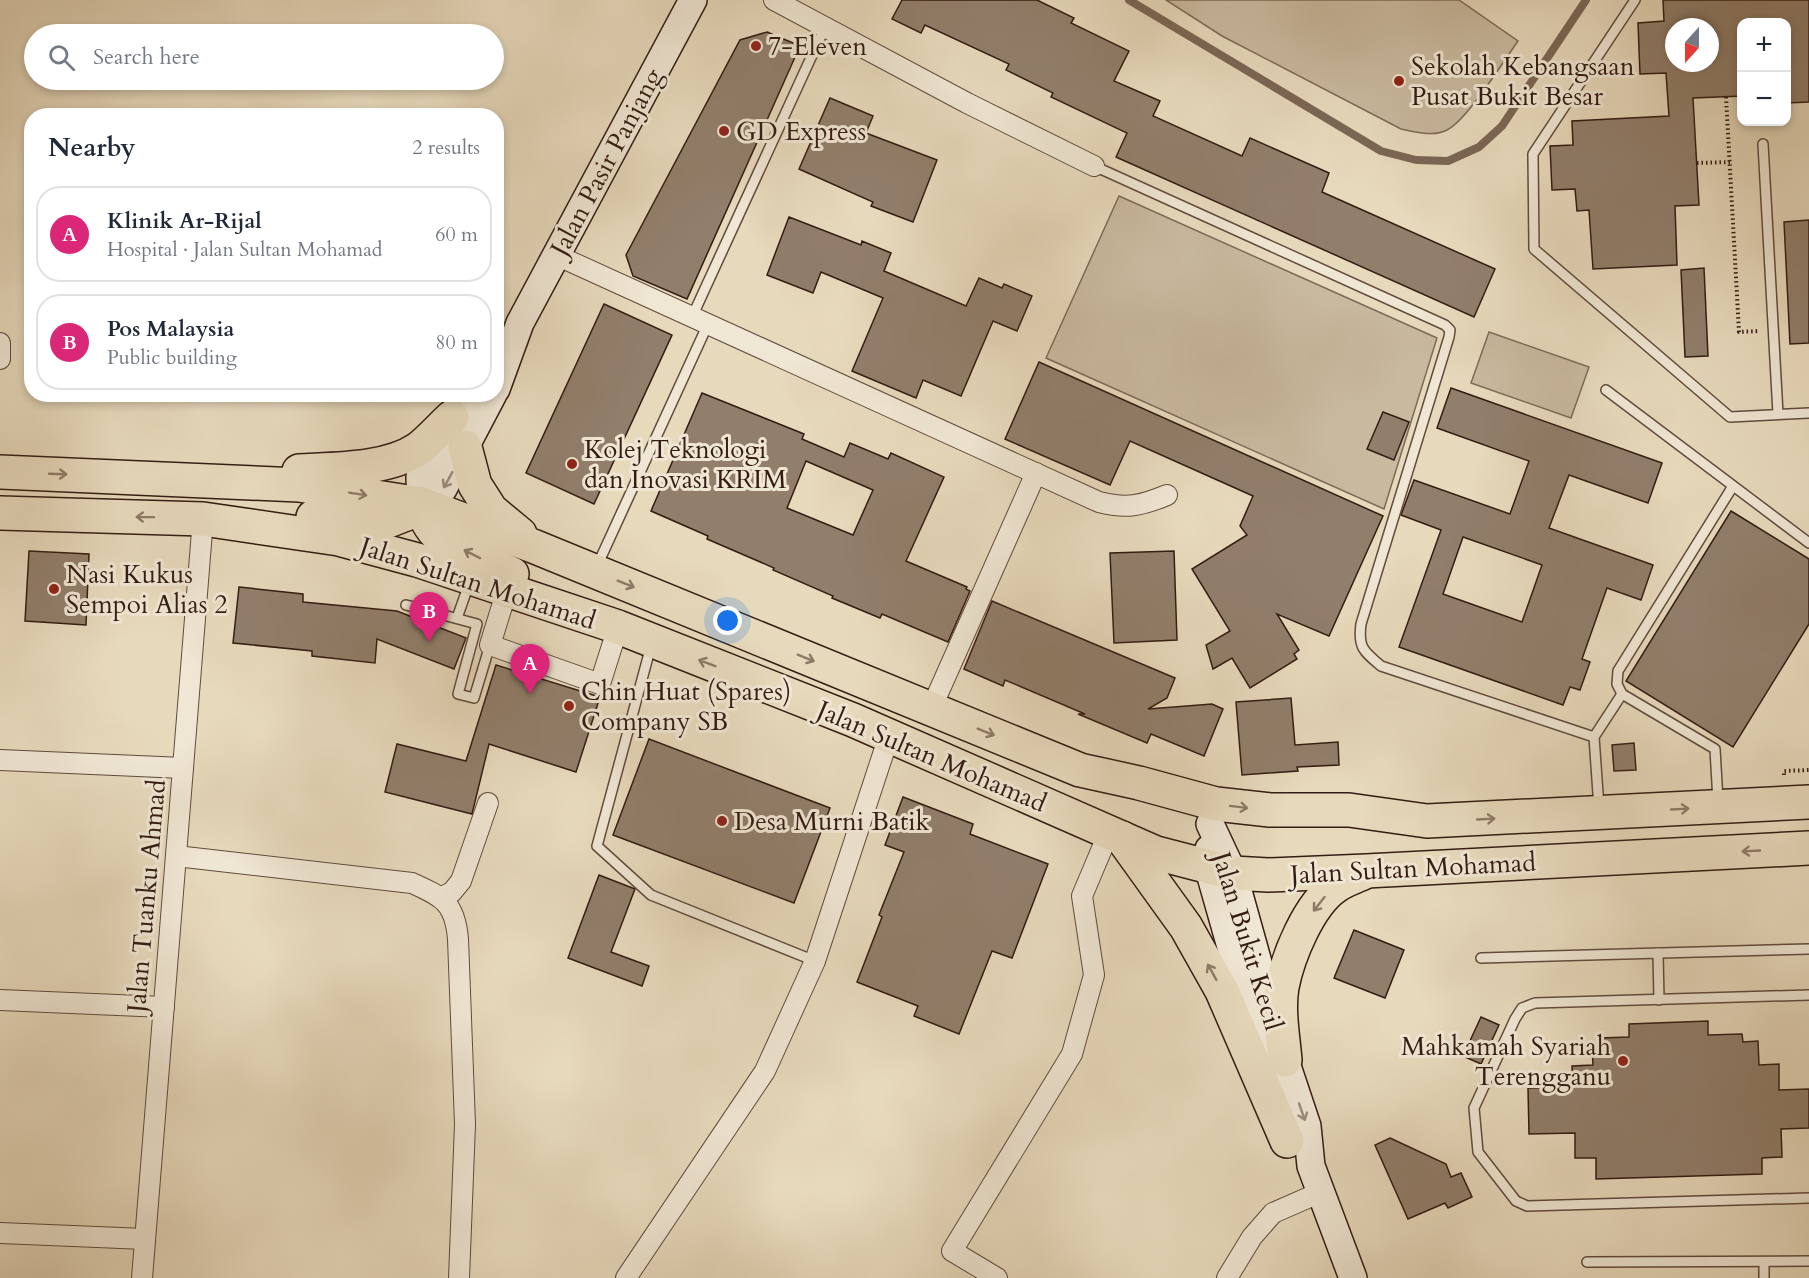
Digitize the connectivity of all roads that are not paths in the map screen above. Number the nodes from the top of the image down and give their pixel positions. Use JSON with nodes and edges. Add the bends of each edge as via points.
{"nodes":[{"id":1,"x":693,"y":0,"type":"edge"},
{"id":2,"x":774,"y":0,"type":"edge"},
{"id":3,"x":1635,"y":0,"type":"edge"},
{"id":4,"x":825,"y":27,"type":"junction"},
{"id":5,"x":1763,"y":144,"type":"dead end"},
{"id":6,"x":1094,"y":166,"type":"joint"},
{"id":7,"x":556,"y":255,"type":"junction"},
{"id":8,"x":700,"y":321,"type":"junction"},
{"id":9,"x":520,"y":324,"type":"junction"},
{"id":10,"x":504,"y":341,"type":"edge"},
{"id":11,"x":0,"y":343,"type":"edge"},
{"id":12,"x":0,"y":359,"type":"edge"},
{"id":13,"x":504,"y":367,"type":"edge"},
{"id":14,"x":1606,"y":390,"type":"dead end"},
{"id":15,"x":489,"y":402,"type":"edge"},
{"id":16,"x":458,"y":406,"type":"edge"},
{"id":17,"x":1809,"y":413,"type":"edge"},
{"id":18,"x":1778,"y":414,"type":"junction"},
{"id":19,"x":465,"y":447,"type":"junction"},
{"id":20,"x":0,"y":472,"type":"edge"},
{"id":21,"x":1036,"y":473,"type":"junction"},
{"id":22,"x":147,"y":477,"type":"junction"},
{"id":23,"x":1732,"y":486,"type":"junction"},
{"id":24,"x":1167,"y":495,"type":"dead end"},
{"id":25,"x":420,"y":504,"type":"junction"},
{"id":26,"x":0,"y":513,"type":"edge"},
{"id":27,"x":203,"y":519,"type":"junction"},
{"id":28,"x":1809,"y":543,"type":"edge"},
{"id":29,"x":533,"y":546,"type":"junction"},
{"id":30,"x":595,"y":571,"type":"junction"},
{"id":31,"x":471,"y":578,"type":"junction"},
{"id":32,"x":507,"y":591,"type":"junction"},
{"id":33,"x":406,"y":605,"type":"dead end"},
{"id":34,"x":457,"y":618,"type":"junction"},
{"id":35,"x":618,"y":627,"type":"junction"},
{"id":36,"x":652,"y":641,"type":"junction"},
{"id":37,"x":490,"y":645,"type":"junction"},
{"id":38,"x":1622,"y":694,"type":"junction"},
{"id":39,"x":931,"y":709,"type":"junction"},
{"id":40,"x":889,"y":736,"type":"junction"},
{"id":41,"x":1594,"y":737,"type":"junction"},
{"id":42,"x":0,"y":760,"type":"edge"},
{"id":43,"x":183,"y":768,"type":"junction"},
{"id":44,"x":1080,"y":770,"type":"junction"},
{"id":45,"x":1809,"y":802,"type":"edge"},
{"id":46,"x":488,"y":803,"type":"dead end"},
{"id":47,"x":1719,"y":807,"type":"junction"},
{"id":48,"x":1599,"y":813,"type":"junction"},
{"id":49,"x":1427,"y":821,"type":"junction"},
{"id":50,"x":1210,"y":824,"type":"junction"},
{"id":51,"x":1115,"y":835,"type":"junction"},
{"id":52,"x":1809,"y":848,"type":"edge"},
{"id":53,"x":176,"y":856,"type":"junction"},
{"id":54,"x":1220,"y":869,"type":"junction"},
{"id":55,"x":1366,"y":871,"type":"junction"},
{"id":56,"x":442,"y":897,"type":"junction"},
{"id":57,"x":1809,"y":949,"type":"edge"},
{"id":58,"x":1658,"y":953,"type":"junction"},
{"id":59,"x":1481,"y":958,"type":"dead end"},
{"id":60,"x":815,"y":961,"type":"junction"},
{"id":61,"x":1809,"y":995,"type":"edge"},
{"id":62,"x":0,"y":1000,"type":"edge"},
{"id":63,"x":1659,"y":1000,"type":"junction"},
{"id":64,"x":164,"y":1007,"type":"junction"},
{"id":65,"x":1285,"y":1060,"type":"junction"},
{"id":66,"x":1287,"y":1140,"type":"junction"},
{"id":67,"x":1311,"y":1166,"type":"junction"},
{"id":68,"x":1321,"y":1192,"type":"junction"},
{"id":69,"x":1809,"y":1198,"type":"edge"},
{"id":70,"x":0,"y":1233,"type":"edge"},
{"id":71,"x":145,"y":1239,"type":"junction"},
{"id":72,"x":1809,"y":1261,"type":"edge"},
{"id":73,"x":1587,"y":1262,"type":"dead end"},
{"id":74,"x":1764,"y":1262,"type":"junction"},
{"id":75,"x":142,"y":1278,"type":"edge"},
{"id":76,"x":459,"y":1278,"type":"edge"},
{"id":77,"x":627,"y":1278,"type":"edge"},
{"id":78,"x":997,"y":1278,"type":"edge"},
{"id":79,"x":1227,"y":1278,"type":"edge"},
{"id":80,"x":1353,"y":1278,"type":"edge"},
{"id":81,"x":1764,"y":1278,"type":"edge"}],
"edges":[{"from":1,"to":7,"type":"main road","name":"Jalan Pasir Panjang"},
{"from":2,"to":4,"type":"street"},
{"from":3,"to":18,"type":"lane","via":[[1533,154],[1534,249],[1730,417]]},
{"from":4,"to":6,"type":"street"},
{"from":4,"to":8,"type":"lane"},
{"from":5,"to":18,"type":"lane"},
{"from":6,"to":41,"type":"lane","via":[[1450,330],[1360,624],[1359,640],[1366,654],[1381,666]]},
{"from":7,"to":8,"type":"street"},
{"from":7,"to":9,"type":"main road","name":"Jalan Pasir Panjang"},
{"from":8,"to":21,"type":"street"},
{"from":8,"to":30,"type":"lane"},
{"from":9,"to":10,"type":"main road","name":"Jalan Pasir Panjang"},
{"from":9,"to":13,"type":"main road","name":"Jalan Pasir Panjang"},
{"from":11,"to":12,"type":"street"},
{"from":14,"to":23,"type":"lane"},
{"from":15,"to":19,"type":"main road"},
{"from":16,"to":22,"type":"highway","via":[[418,449],[377,464]]},
{"from":16,"to":25,"type":"main road","via":[[420,477]]},
{"from":17,"to":18,"type":"lane"},
{"from":19,"to":25,"type":"main road","one_way":true,"via":[[443,489]]},
{"from":19,"to":29,"type":"highway","via":[[475,485],[491,510]]},
{"from":20,"to":22,"type":"highway","name":"Jalan Sultan Mohamad","one_way":true},
{"from":21,"to":24,"type":"street","via":[[1119,507],[1136,506]]},
{"from":21,"to":39,"type":"street"},
{"from":22,"to":25,"type":"highway","name":"Jalan Sultan Mohamad","one_way":true,"via":[[299,485]]},
{"from":23,"to":28,"type":"lane"},
{"from":23,"to":38,"type":"lane","via":[[1618,671],[1617,684]]},
{"from":25,"to":27,"type":"highway","via":[[388,521],[284,516]]},
{"from":25,"to":29,"type":"highway","name":"Jalan Sultan Mohamad"},
{"from":35,"to":25,"type":"highway","one_way":true,"via":[[440,537],[432,531]]},
{"from":27,"to":26,"type":"highway","name":"Jalan Sultan Mohamad","one_way":true},
{"from":27,"to":31,"type":"highway","name":"Jalan Sultan Mohamad","via":[[339,539]]},
{"from":27,"to":43,"type":"street","name":"Jalan Tuanku Ahmad"},
{"from":29,"to":30,"type":"highway","name":"Jalan Sultan Mohamad"},
{"from":30,"to":39,"type":"highway","name":"Jalan Sultan Mohamad","one_way":true},
{"from":31,"to":32,"type":"highway","name":"Jalan Sultan Mohamad"},
{"from":31,"to":34,"type":"lane"},
{"from":32,"to":35,"type":"highway","name":"Jalan Sultan Mohamad"},
{"from":32,"to":37,"type":"street"},
{"from":33,"to":34,"type":"lane"},
{"from":34,"to":37,"type":"lane","via":[[477,624],[458,694],[474,699]]},
{"from":35,"to":36,"type":"highway","name":"Jalan Sultan Mohamad"},
{"from":35,"to":37,"type":"street","via":[[600,684]]},
{"from":40,"to":36,"type":"highway","name":"Jalan Sultan Mohamad","one_way":true},
{"from":36,"to":60,"type":"lane","via":[[597,846],[651,895]]},
{"from":38,"to":41,"type":"lane"},
{"from":38,"to":47,"type":"lane","via":[[1715,748]]},
{"from":39,"to":44,"type":"highway","name":"Jalan Sultan Mohamad","one_way":true},
{"from":40,"to":51,"type":"highway","name":"Jalan Sultan Mohamad"},
{"from":40,"to":60,"type":"street"},
{"from":41,"to":48,"type":"lane"},
{"from":42,"to":43,"type":"street"},
{"from":43,"to":53,"type":"street","name":"Jalan Tuanku Ahmad"},
{"from":44,"to":49,"type":"highway","name":"Jalan Sultan Mohamad","one_way":true,"via":[[1216,804],[1270,810],[1349,810]]},
{"from":44,"to":50,"type":"highway"},
{"from":45,"to":47,"type":"highway","name":"Jalan Sultan Mohamad"},
{"from":46,"to":56,"type":"street","via":[[460,881]]},
{"from":48,"to":47,"type":"highway","name":"Jalan Sultan Mohamad","one_way":true},
{"from":49,"to":48,"type":"highway","name":"Jalan Sultan Mohamad","one_way":true},
{"from":49,"to":50,"type":"highway","via":[[1292,831],[1250,831]]},
{"from":50,"to":54,"type":"main road","name":"Jalan Bukit Kecil"},
{"from":51,"to":54,"type":"highway","name":"Jalan Sultan Mohamad","via":[[1156,853]]},
{"from":66,"to":51,"type":"highway","one_way":true,"via":[[1222,991],[1186,927]]},
{"from":51,"to":78,"type":"street","via":[[1082,896],[1094,975],[1071,1054],[952,1251]]},
{"from":52,"to":55,"type":"highway","name":"Jalan Sultan Mohamad","one_way":true},
{"from":53,"to":56,"type":"street","via":[[412,883]]},
{"from":53,"to":64,"type":"street","name":"Jalan Tuanku Ahmad"},
{"from":54,"to":55,"type":"highway","name":"Jalan Sultan Mohamad","via":[[1268,875]]},
{"from":54,"to":65,"type":"main road","name":"Jalan Bukit Kecil"},
{"from":54,"to":66,"type":"main road","name":"Jalan Bukit Kecil"},
{"from":55,"to":65,"type":"highway","one_way":true,"via":[[1334,887],[1316,906],[1296,941],[1282,987]]},
{"from":56,"to":76,"type":"street","via":[[457,920],[458,939],[465,1124]]},
{"from":57,"to":58,"type":"lane"},
{"from":58,"to":59,"type":"lane"},
{"from":58,"to":63,"type":"lane"},
{"from":60,"to":77,"type":"street","via":[[765,1071]]},
{"from":61,"to":63,"type":"lane"},
{"from":62,"to":64,"type":"street"},
{"from":63,"to":69,"type":"lane","via":[[1535,1003],[1522,1008],[1474,1108],[1478,1152],[1516,1201],[1527,1206]]},
{"from":64,"to":71,"type":"street","name":"Jalan Tuanku Ahmad"},
{"from":65,"to":67,"type":"main road","name":"Jalan Bukit Kecil","one_way":true,"via":[[1307,1126]]},
{"from":66,"to":67,"type":"main road","name":"Jalan Bukit Kecil"},
{"from":67,"to":68,"type":"main road","name":"Jalan Bukit Kecil"},
{"from":68,"to":79,"type":"street","via":[[1273,1213],[1252,1237]]},
{"from":68,"to":80,"type":"main road","name":"Jalan Bukit Kecil"},
{"from":70,"to":71,"type":"street"},
{"from":71,"to":75,"type":"street","name":"Jalan Tuanku Ahmad"},
{"from":72,"to":74,"type":"lane"},
{"from":73,"to":74,"type":"lane"},
{"from":74,"to":81,"type":"lane"}]}
